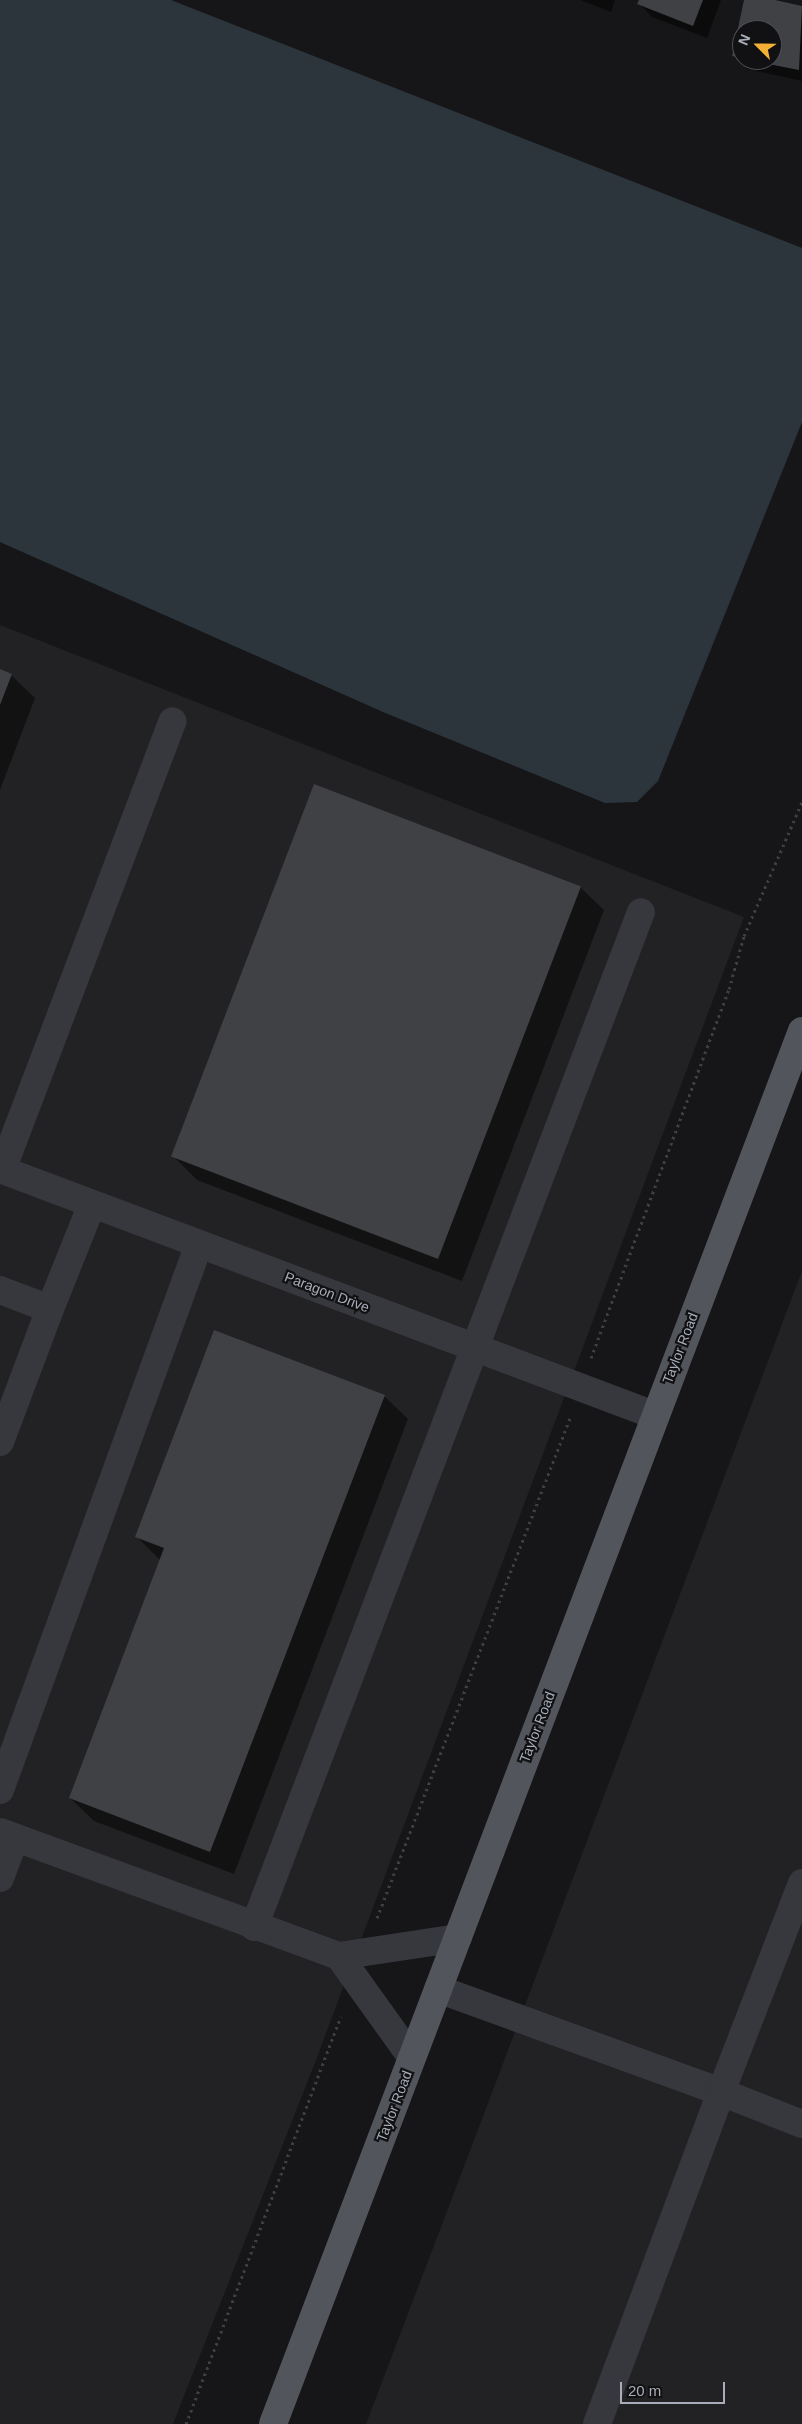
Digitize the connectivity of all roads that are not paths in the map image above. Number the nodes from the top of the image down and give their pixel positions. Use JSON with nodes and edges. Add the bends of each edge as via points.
{"nodes":[{"id":1,"x":173,"y":721,"type":"dead end"},
{"id":2,"x":641,"y":912,"type":"dead end"},
{"id":3,"x":802,"y":1031,"type":"edge"},
{"id":4,"x":1,"y":1169,"type":"edge"},
{"id":5,"x":92,"y":1204,"type":"junction"},
{"id":6,"x":199,"y":1244,"type":"junction"},
{"id":7,"x":0,"y":1290,"type":"edge"},
{"id":8,"x":50,"y":1309,"type":"junction"},
{"id":9,"x":477,"y":1349,"type":"junction"},
{"id":10,"x":654,"y":1416,"type":"junction"},
{"id":11,"x":0,"y":1442,"type":"edge"},
{"id":12,"x":0,"y":1790,"type":"edge"},
{"id":13,"x":7,"y":1835,"type":"edge"},
{"id":14,"x":0,"y":1878,"type":"edge"},
{"id":15,"x":802,"y":1882,"type":"edge"},
{"id":16,"x":254,"y":1927,"type":"junction"},
{"id":17,"x":458,"y":1938,"type":"junction"},
{"id":18,"x":352,"y":1954,"type":"junction"},
{"id":19,"x":438,"y":1989,"type":"junction"},
{"id":20,"x":412,"y":2058,"type":"junction"},
{"id":21,"x":721,"y":2092,"type":"junction"},
{"id":22,"x":802,"y":2124,"type":"edge"},
{"id":23,"x":273,"y":2424,"type":"edge"},
{"id":24,"x":598,"y":2424,"type":"edge"}],
"edges":[{"from":1,"to":4,"type":"street"},
{"from":2,"to":9,"type":"street"},
{"from":3,"to":10,"type":"main road","name":"Taylor Road"},
{"from":4,"to":5,"type":"street","name":"Paragon Drive"},
{"from":5,"to":6,"type":"street","name":"Paragon Drive"},
{"from":5,"to":8,"type":"street"},
{"from":6,"to":9,"type":"street","name":"Paragon Drive"},
{"from":6,"to":12,"type":"street"},
{"from":7,"to":8,"type":"street"},
{"from":8,"to":11,"type":"street"},
{"from":9,"to":10,"type":"street","name":"Paragon Drive"},
{"from":9,"to":16,"type":"street"},
{"from":10,"to":17,"type":"main road","name":"Taylor Road"},
{"from":13,"to":14,"type":"street"},
{"from":13,"to":16,"type":"street"},
{"from":15,"to":21,"type":"street"},
{"from":16,"to":18,"type":"street"},
{"from":17,"to":18,"type":"street"},
{"from":17,"to":19,"type":"main road","name":"Taylor Road"},
{"from":18,"to":20,"type":"street","via":[[356,1978]]},
{"from":19,"to":20,"type":"main road","name":"Taylor Road"},
{"from":19,"to":21,"type":"street"},
{"from":20,"to":23,"type":"main road","name":"Taylor Road"},
{"from":21,"to":22,"type":"street"},
{"from":21,"to":24,"type":"street"}]}
